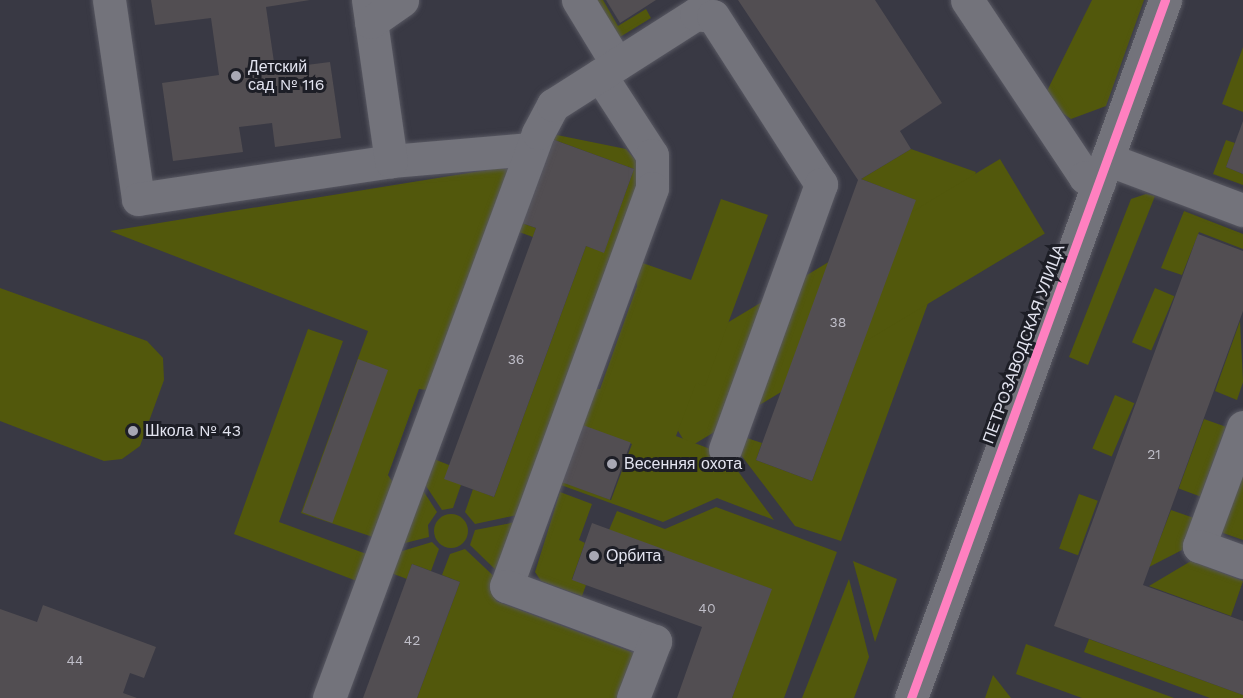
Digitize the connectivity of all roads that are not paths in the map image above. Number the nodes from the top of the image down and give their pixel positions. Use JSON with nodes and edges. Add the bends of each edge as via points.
{"nodes":[{"id":1,"x":109,"y":0,"type":"edge"},
{"id":2,"x":402,"y":0,"type":"edge"},
{"id":3,"x":578,"y":0,"type":"edge"},
{"id":4,"x":967,"y":0,"type":"edge"},
{"id":5,"x":1165,"y":0,"type":"edge"},
{"id":6,"x":370,"y":11,"type":"edge"},
{"id":7,"x":609,"y":70,"type":"junction"},
{"id":8,"x":530,"y":149,"type":"junction"},
{"id":9,"x":391,"y":161,"type":"junction"},
{"id":10,"x":1103,"y":171,"type":"junction"},
{"id":11,"x":1243,"y":210,"type":"edge"},
{"id":12,"x":1243,"y":427,"type":"edge"},
{"id":13,"x":725,"y":449,"type":"dead end"},
{"id":14,"x":1243,"y":562,"type":"edge"},
{"id":15,"x":329,"y":698,"type":"edge"},
{"id":16,"x":633,"y":698,"type":"edge"},
{"id":17,"x":911,"y":698,"type":"edge"}],
"edges":[{"from":1,"to":9,"type":"street","via":[[138,199]]},
{"from":2,"to":6,"type":"street"},
{"from":3,"to":7,"type":"street"},
{"from":4,"to":10,"type":"street","via":[[1085,177]]},
{"from":5,"to":10,"type":"street","name":"ПЕТРОЗАВОДСКАЯ УЛИЦА"},
{"from":6,"to":9,"type":"street"},
{"from":7,"to":8,"type":"street","via":[[553,105]]},
{"from":7,"to":13,"type":"street","via":[[696,14],[713,16],[822,184]]},
{"from":7,"to":16,"type":"street","via":[[652,155],[652,188],[506,586],[655,641]]},
{"from":8,"to":9,"type":"street"},
{"from":8,"to":15,"type":"street"},
{"from":10,"to":11,"type":"street"},
{"from":10,"to":17,"type":"street","name":"ПЕТРОЗАВОДСКАЯ УЛИЦА"},
{"from":12,"to":14,"type":"street","via":[[1199,546]]}]}
